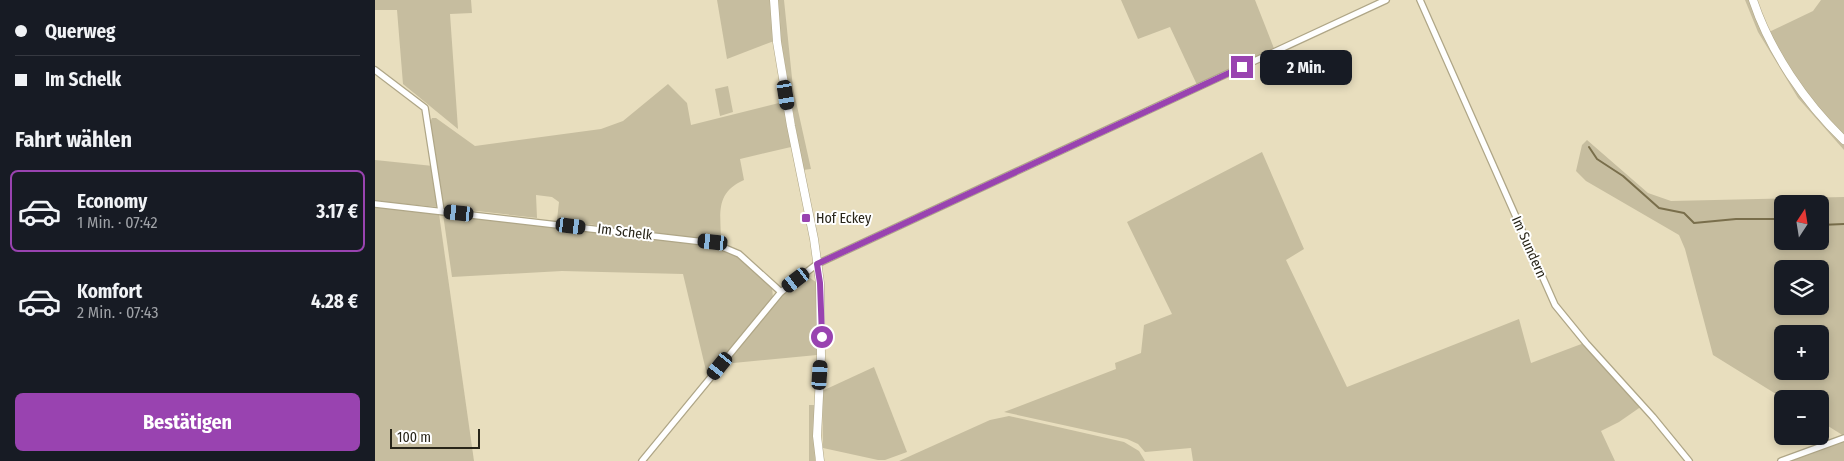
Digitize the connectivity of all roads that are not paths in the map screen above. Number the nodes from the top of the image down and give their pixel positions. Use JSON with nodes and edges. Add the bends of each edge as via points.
{"nodes":[{"id":1,"x":774,"y":0,"type":"edge"},
{"id":2,"x":1387,"y":0,"type":"edge"},
{"id":3,"x":1420,"y":0,"type":"edge"},
{"id":4,"x":1753,"y":0,"type":"edge"},
{"id":5,"x":375,"y":70,"type":"edge"},
{"id":6,"x":1844,"y":140,"type":"edge"},
{"id":7,"x":375,"y":204,"type":"edge"},
{"id":8,"x":441,"y":211,"type":"junction"},
{"id":9,"x":817,"y":264,"type":"junction"},
{"id":10,"x":781,"y":292,"type":"junction"},
{"id":11,"x":1844,"y":438,"type":"edge"},
{"id":12,"x":642,"y":461,"type":"edge"},
{"id":13,"x":820,"y":461,"type":"edge"},
{"id":14,"x":1689,"y":461,"type":"edge"},
{"id":15,"x":1781,"y":461,"type":"edge"}],
"edges":[{"from":1,"to":9,"type":"street","via":[[777,42]]},
{"from":2,"to":9,"type":"street"},
{"from":3,"to":14,"type":"street","name":"Im Sundern","via":[[1555,305]]},
{"from":4,"to":6,"type":"street","via":[[1784,63],[1820,114]]},
{"from":5,"to":8,"type":"street","via":[[425,108]]},
{"from":7,"to":8,"type":"street","name":"Im Schelk"},
{"from":8,"to":10,"type":"street","name":"Im Schelk","via":[[713,242],[739,254]]},
{"from":9,"to":10,"type":"street"},
{"from":9,"to":13,"type":"street","via":[[822,319],[817,413]]},
{"from":10,"to":12,"type":"street"},
{"from":11,"to":15,"type":"street"}]}
